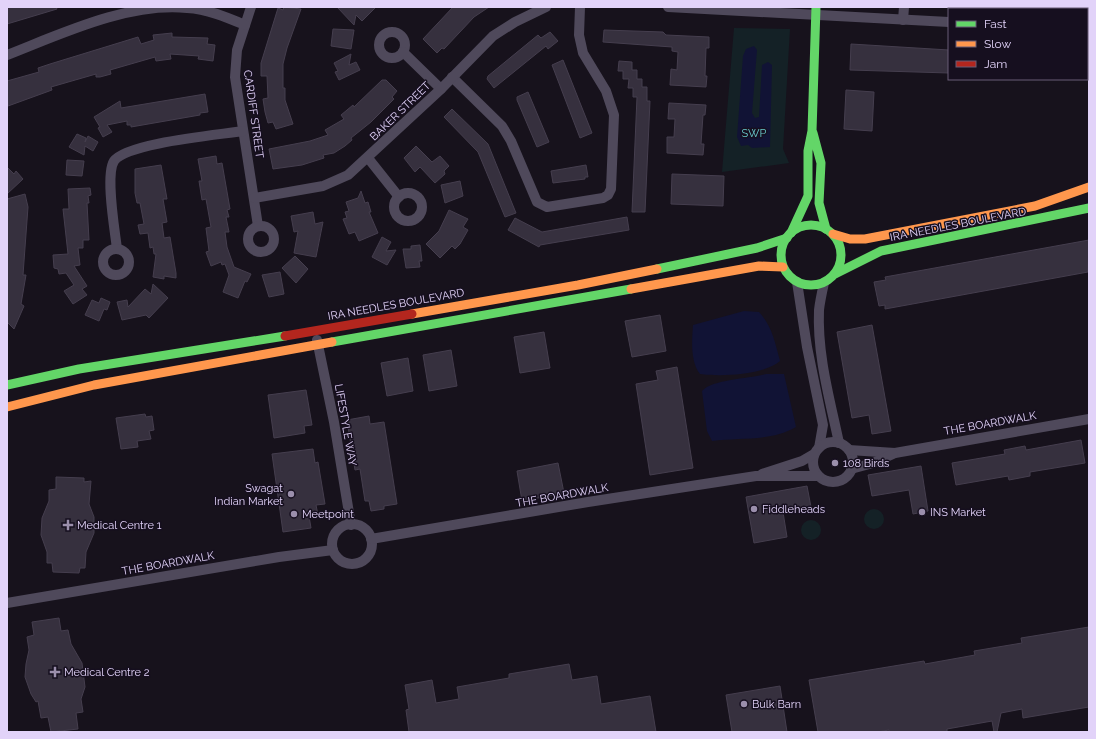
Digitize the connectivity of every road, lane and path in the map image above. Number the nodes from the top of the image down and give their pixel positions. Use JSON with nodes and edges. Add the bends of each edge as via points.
{"nodes":[{"id":1,"x":251,"y":7,"type":"edge"},
{"id":2,"x":546,"y":7,"type":"edge"},
{"id":3,"x":580,"y":7,"type":"edge"},
{"id":4,"x":668,"y":7,"type":"edge"},
{"id":5,"x":904,"y":7,"type":"edge"},
{"id":6,"x":714,"y":8,"type":"edge"},
{"id":7,"x":815,"y":11,"type":"edge"},
{"id":8,"x":903,"y":20,"type":"junction"},
{"id":9,"x":948,"y":22,"type":"edge"},
{"id":10,"x":245,"y":25,"type":"junction"},
{"id":11,"x":403,"y":52,"type":"dead end"},
{"id":12,"x":7,"y":55,"type":"edge"},
{"id":13,"x":452,"y":77,"type":"junction"},
{"id":14,"x":441,"y":89,"type":"junction"},
{"id":15,"x":243,"y":131,"type":"junction"},
{"id":16,"x":812,"y":131,"type":"junction"},
{"id":17,"x":368,"y":158,"type":"junction"},
{"id":18,"x":1089,"y":188,"type":"edge"},
{"id":19,"x":399,"y":197,"type":"dead end"},
{"id":20,"x":254,"y":198,"type":"junction"},
{"id":21,"x":1089,"y":208,"type":"edge"},
{"id":22,"x":258,"y":226,"type":"dead end"},
{"id":23,"x":830,"y":231,"type":"junction"},
{"id":24,"x":789,"y":235,"type":"junction"},
{"id":25,"x":117,"y":249,"type":"dead end"},
{"id":26,"x":783,"y":267,"type":"junction"},
{"id":27,"x":836,"y":274,"type":"junction"},
{"id":28,"x":797,"y":282,"type":"junction"},
{"id":29,"x":824,"y":283,"type":"junction"},
{"id":30,"x":315,"y":331,"type":"junction"},
{"id":31,"x":319,"y":346,"type":"junction"},
{"id":32,"x":7,"y":385,"type":"edge"},
{"id":33,"x":7,"y":407,"type":"edge"},
{"id":34,"x":1089,"y":419,"type":"edge"},
{"id":35,"x":839,"y":443,"type":"junction"},
{"id":36,"x":849,"y":450,"type":"junction"},
{"id":37,"x":816,"y":451,"type":"junction"},
{"id":38,"x":895,"y":453,"type":"junction"},
{"id":39,"x":851,"y":469,"type":"junction"},
{"id":40,"x":756,"y":476,"type":"junction"},
{"id":41,"x":818,"y":476,"type":"junction"},
{"id":42,"x":351,"y":525,"type":"junction"},
{"id":43,"x":371,"y":539,"type":"junction"},
{"id":44,"x":333,"y":550,"type":"junction"},
{"id":45,"x":7,"y":602,"type":"edge"}],
"edges":[{"from":1,"to":10,"type":"street","name":"CARDIFF STREET"},
{"from":2,"to":13,"type":"street","name":"BAKER STREET","via":[[493,36]]},
{"from":3,"to":13,"type":"street","via":[[579,35],[583,53],[606,91],[614,116],[611,189],[603,198],[541,206],[502,126]]},
{"from":4,"to":6,"type":"street"},
{"from":5,"to":8,"type":"street"},
{"from":6,"to":7,"type":"street"},
{"from":7,"to":8,"type":"street"},
{"from":7,"to":16,"type":"main road"},
{"from":8,"to":9,"type":"street"},
{"from":10,"to":12,"type":"street","via":[[216,14],[187,8],[160,8],[126,13],[74,29]]},
{"from":10,"to":15,"type":"street","name":"CARDIFF STREET","via":[[237,50],[234,77]]},
{"from":11,"to":14,"type":"street"},
{"from":13,"to":14,"type":"street","name":"BAKER STREET"},
{"from":14,"to":17,"type":"street","name":"BAKER STREET"},
{"from":15,"to":20,"type":"street","name":"CARDIFF STREET"},
{"from":15,"to":25,"type":"street","via":[[140,147],[122,154],[114,162],[110,177]]},
{"from":16,"to":23,"type":"main road","via":[[821,163],[819,203]]},
{"from":16,"to":24,"type":"main road","via":[[808,151],[808,196]]},
{"from":17,"to":19,"type":"street"},
{"from":17,"to":20,"type":"street","name":"BAKER STREET","via":[[335,182]]},
{"from":18,"to":23,"type":"main road","name":"IRA NEEDLES BOULEVARD","via":[[1035,206],[865,239],[850,239]]},
{"from":20,"to":22,"type":"street","name":"CARDIFF STREET"},
{"from":21,"to":27,"type":"main road","name":"IRA NEEDLES BOULEVARD","via":[[881,251]]},
{"from":23,"to":24,"type":"main road","via":[[818,225],[808,225]]},
{"from":23,"to":27,"type":"main road","via":[[841,249],[842,258]]},
{"from":24,"to":26,"type":"main road","via":[[782,252]]},
{"from":24,"to":30,"type":"main road","name":"IRA NEEDLES BOULEVARD","via":[[756,248],[684,264]]},
{"from":26,"to":28,"type":"main road"},
{"from":26,"to":31,"type":"main road","via":[[759,266]]},
{"from":27,"to":29,"type":"main road"},
{"from":28,"to":29,"type":"main road","via":[[815,286]]},
{"from":28,"to":37,"type":"street","via":[[822,425]]},
{"from":29,"to":35,"type":"street","via":[[819,309],[820,337],[829,405]]},
{"from":30,"to":31,"type":"street","name":"LIFESTYLE WAY"},
{"from":30,"to":32,"type":"main road","name":"IRA NEEDLES BOULEVARD","via":[[79,369]]},
{"from":31,"to":33,"type":"main road","via":[[94,385]]},
{"from":31,"to":42,"type":"street","name":"LIFESTYLE WAY"},
{"from":34,"to":38,"type":"street","name":"THE BOARDWALK"},
{"from":35,"to":36,"type":"street"},
{"from":35,"to":37,"type":"street","via":[[829,442]]},
{"from":36,"to":38,"type":"street","name":"THE BOARDWALK"},
{"from":36,"to":39,"type":"street","via":[[852,456]]},
{"from":37,"to":40,"type":"street","name":"THE BOARDWALK","via":[[802,462]]},
{"from":37,"to":41,"type":"street","via":[[813,466]]},
{"from":38,"to":39,"type":"street","name":"THE BOARDWALK"},
{"from":39,"to":41,"type":"street","via":[[846,477],[835,482]]},
{"from":40,"to":41,"type":"street","name":"THE BOARDWALK"},
{"from":40,"to":43,"type":"street","name":"THE BOARDWALK"},
{"from":42,"to":43,"type":"street","via":[[365,529]]},
{"from":42,"to":44,"type":"street","via":[[341,528],[335,534],[332,540]]},
{"from":43,"to":44,"type":"street","via":[[372,548],[368,555],[356,564],[342,562]]},
{"from":44,"to":45,"type":"street","name":"THE BOARDWALK"}]}
